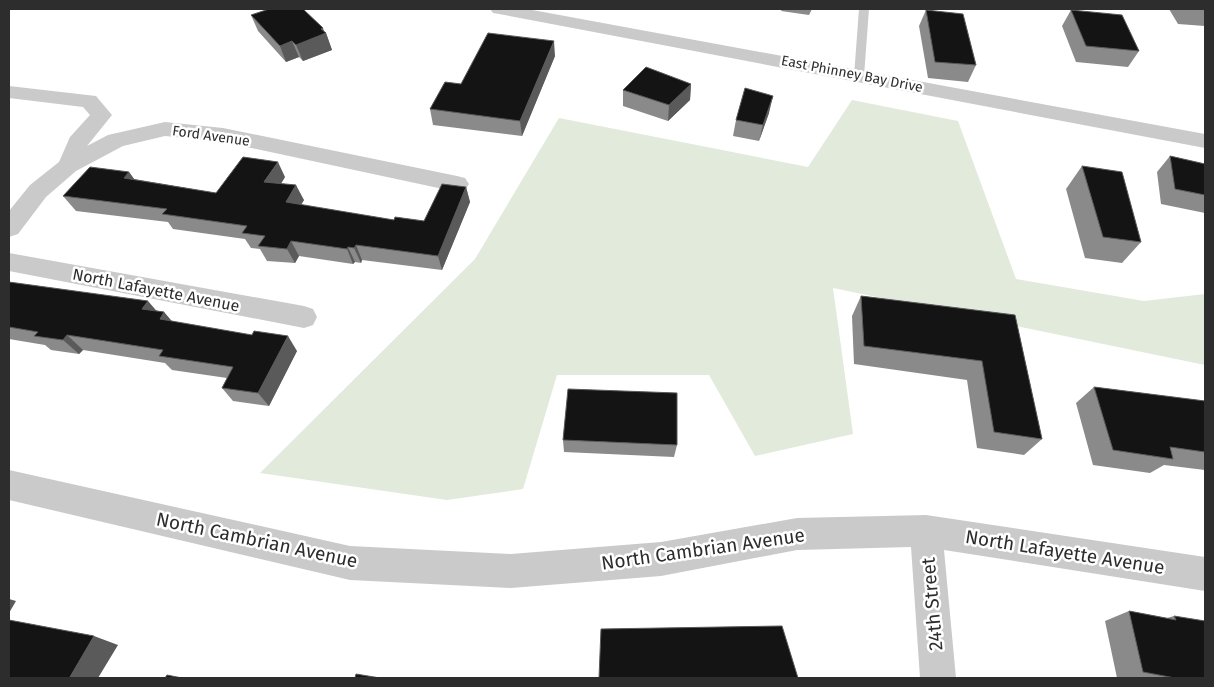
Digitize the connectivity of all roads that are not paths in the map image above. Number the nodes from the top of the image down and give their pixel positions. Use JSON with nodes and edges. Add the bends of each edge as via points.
{"nodes":[{"id":1,"x":499,"y":9,"type":"edge"},
{"id":2,"x":864,"y":9,"type":"edge"},
{"id":3,"x":859,"y":76,"type":"junction"},
{"id":4,"x":9,"y":92,"type":"edge"},
{"id":5,"x":1205,"y":141,"type":"edge"},
{"id":6,"x":68,"y":166,"type":"junction"},
{"id":7,"x":457,"y":184,"type":"edge"},
{"id":8,"x":9,"y":228,"type":"edge"},
{"id":9,"x":9,"y":262,"type":"edge"},
{"id":10,"x":304,"y":317,"type":"dead end"},
{"id":11,"x":9,"y":485,"type":"edge"},
{"id":12,"x":926,"y":530,"type":"junction"},
{"id":13,"x":1205,"y":574,"type":"edge"},
{"id":14,"x":938,"y":678,"type":"edge"}],
"edges":[{"from":1,"to":3,"type":"street","name":"East Phinney Bay Drive"},
{"from":2,"to":3,"type":"lane"},
{"from":3,"to":5,"type":"street","name":"East Phinney Bay Drive"},
{"from":4,"to":6,"type":"street","via":[[88,101],[101,115],[78,142]]},
{"from":6,"to":7,"type":"street","name":"Ford Avenue","via":[[116,140],[165,129],[223,135]]},
{"from":6,"to":8,"type":"street","name":"Ford Avenue","via":[[38,190]]},
{"from":9,"to":10,"type":"street","name":"North Lafayette Avenue"},
{"from":11,"to":12,"type":"street","name":"North Cambrian Avenue","via":[[350,563],[511,572],[661,559],[797,534]]},
{"from":12,"to":13,"type":"street","name":"North Lafayette Avenue"},
{"from":12,"to":14,"type":"street","name":"24th Street"}]}
